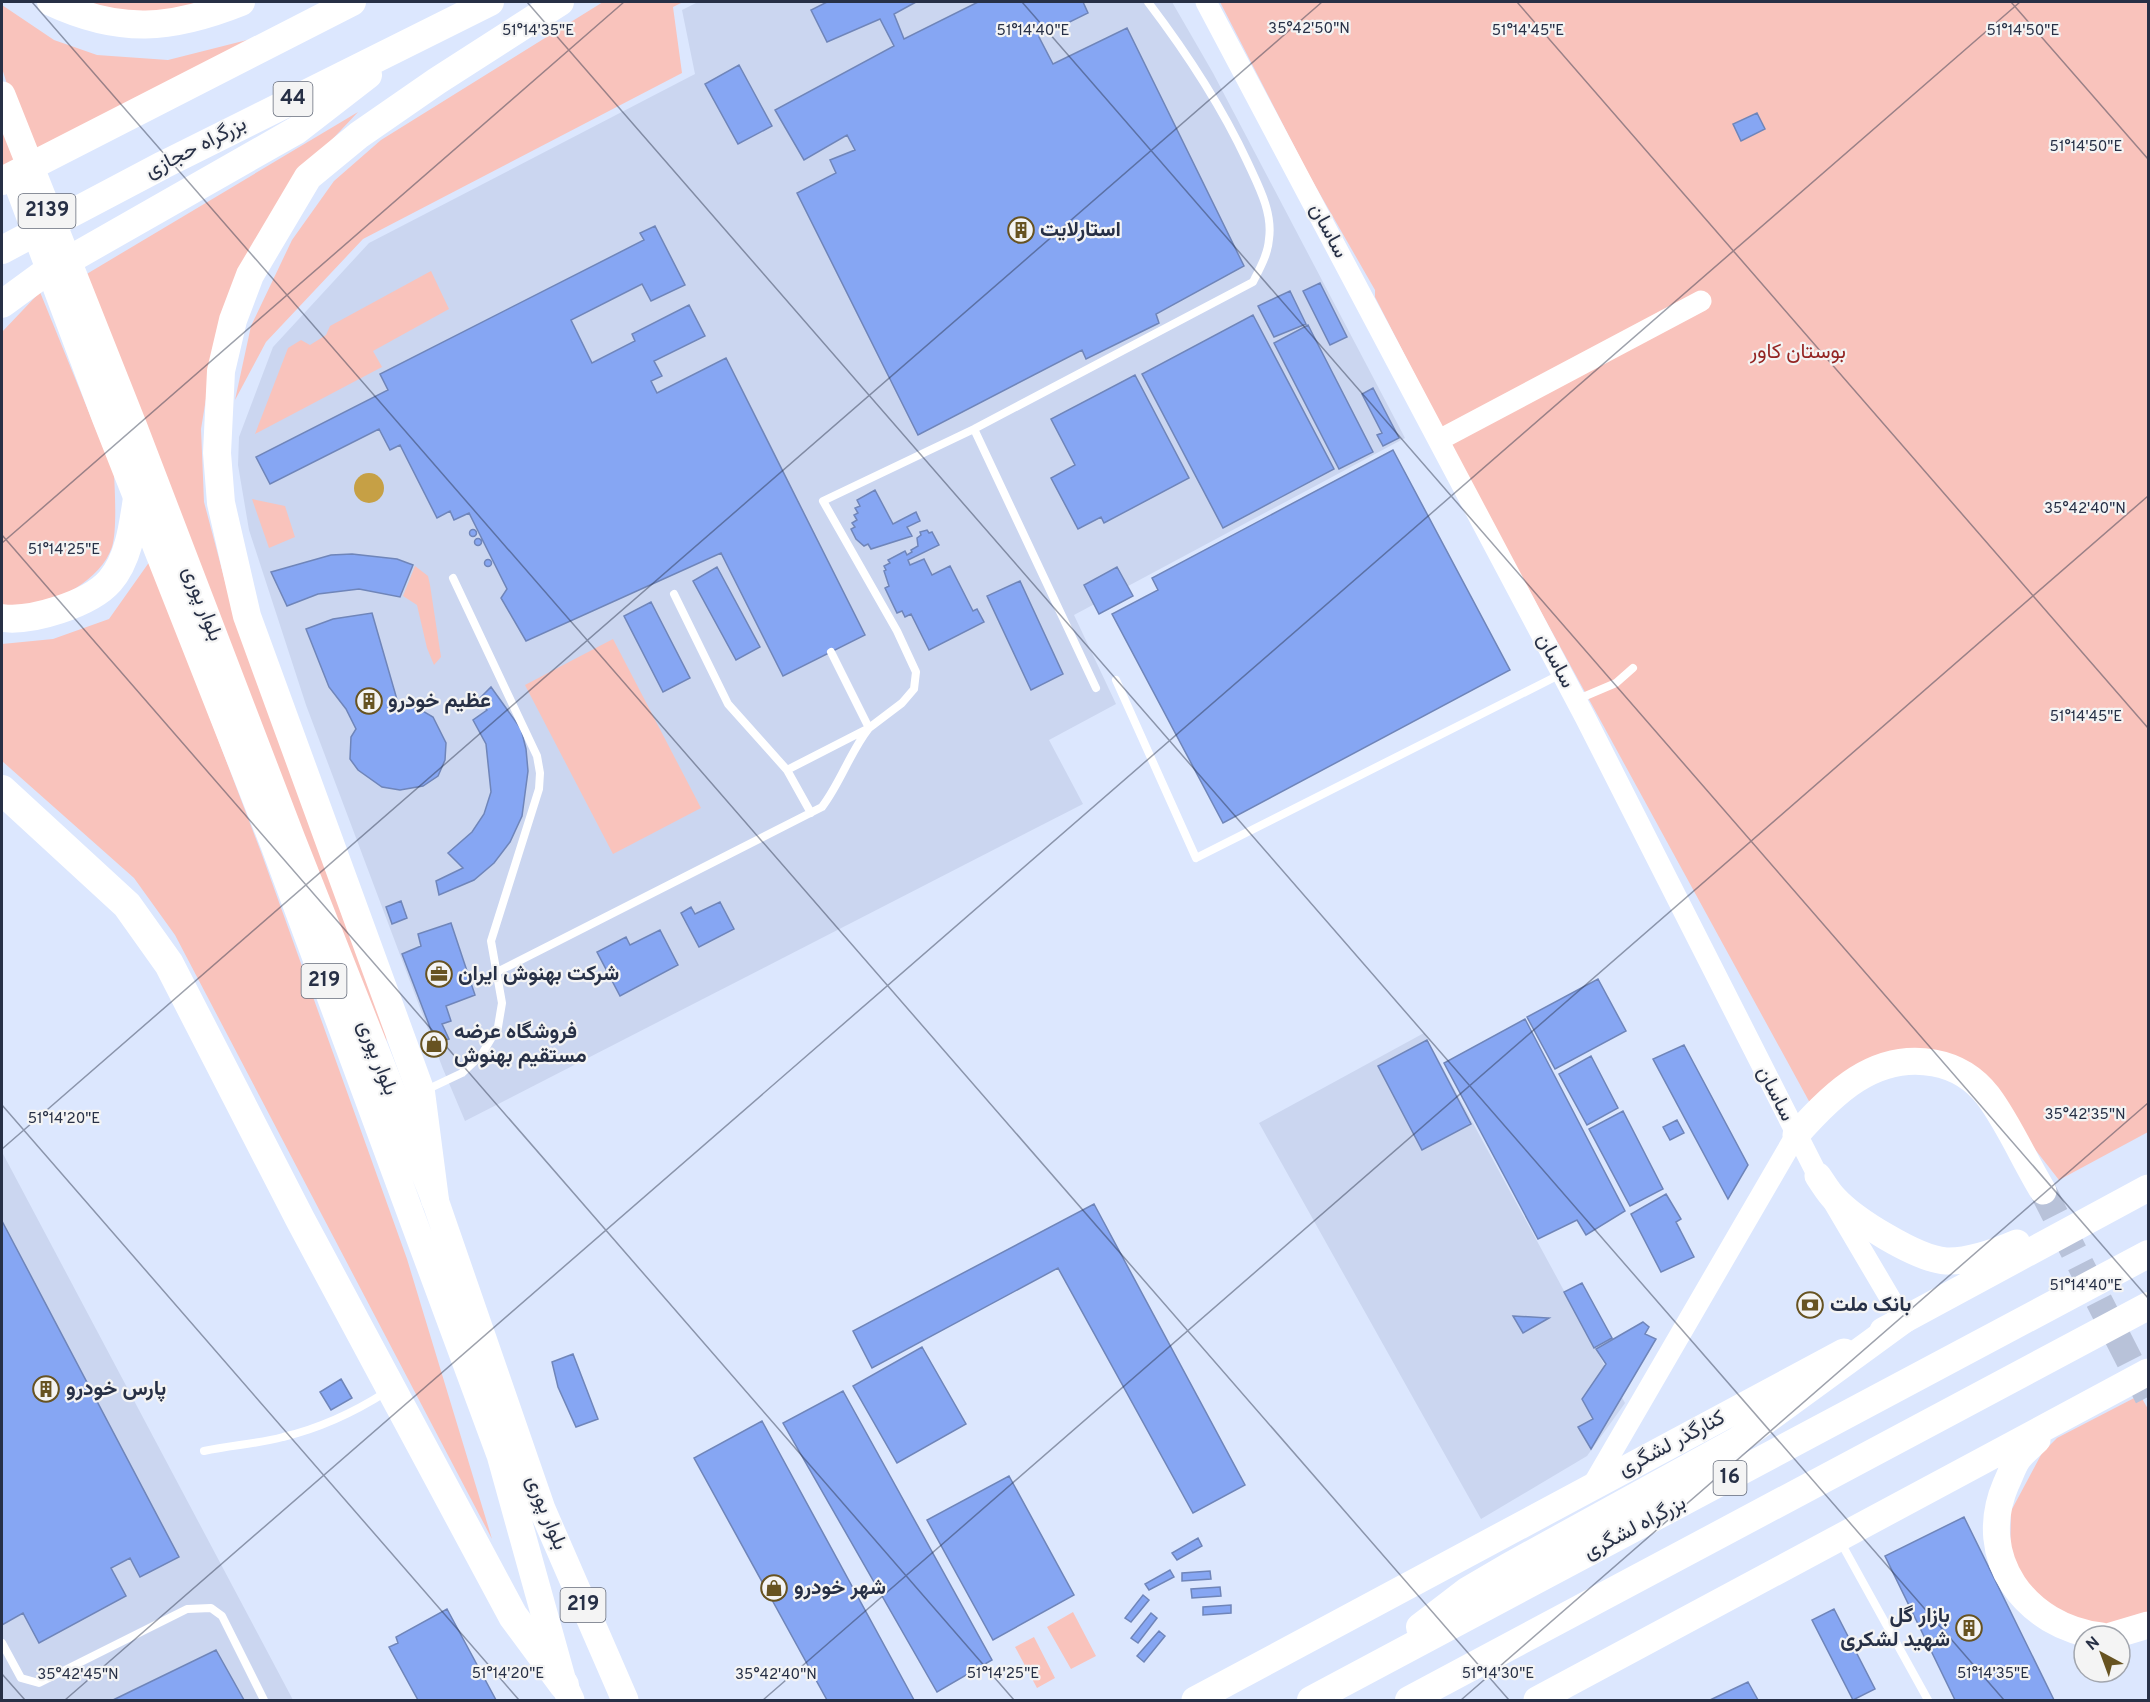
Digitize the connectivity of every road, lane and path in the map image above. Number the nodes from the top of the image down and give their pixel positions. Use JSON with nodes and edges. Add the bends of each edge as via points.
{"nodes":[{"id":1,"x":51,"y":2,"type":"edge"},
{"id":2,"x":241,"y":2,"type":"edge"},
{"id":3,"x":352,"y":2,"type":"edge"},
{"id":4,"x":490,"y":2,"type":"edge"},
{"id":5,"x":560,"y":2,"type":"edge"},
{"id":6,"x":1148,"y":2,"type":"edge"},
{"id":7,"x":1206,"y":2,"type":"edge"},
{"id":8,"x":418,"y":36,"type":"junction"},
{"id":9,"x":3,"y":100,"type":"edge"},
{"id":10,"x":8,"y":143,"type":"edge"},
{"id":11,"x":2,"y":181,"type":"edge"},
{"id":12,"x":2,"y":250,"type":"edge"},
{"id":13,"x":66,"y":284,"type":"junction"},
{"id":14,"x":1701,"y":302,"type":"dead end"},
{"id":15,"x":2,"y":304,"type":"edge"},
{"id":16,"x":974,"y":429,"type":"junction"},
{"id":17,"x":1439,"y":440,"type":"junction"},
{"id":18,"x":136,"y":498,"type":"junction"},
{"id":19,"x":453,"y":578,"type":"dead end"},
{"id":20,"x":674,"y":594,"type":"dead end"},
{"id":21,"x":2,"y":618,"type":"edge"},
{"id":22,"x":831,"y":652,"type":"dead end"},
{"id":23,"x":1633,"y":668,"type":"dead end"},
{"id":24,"x":1562,"y":673,"type":"junction"},
{"id":25,"x":1116,"y":680,"type":"dead end"},
{"id":26,"x":1096,"y":688,"type":"dead end"},
{"id":27,"x":1575,"y":700,"type":"junction"},
{"id":28,"x":869,"y":728,"type":"junction"},
{"id":29,"x":787,"y":770,"type":"junction"},
{"id":30,"x":2,"y":790,"type":"edge"},
{"id":31,"x":811,"y":813,"type":"junction"},
{"id":32,"x":495,"y":973,"type":"junction"},
{"id":33,"x":421,"y":1092,"type":"junction"},
{"id":34,"x":1796,"y":1135,"type":"junction"},
{"id":35,"x":1818,"y":1176,"type":"junction"},
{"id":36,"x":2148,"y":1188,"type":"edge"},
{"id":37,"x":2043,"y":1191,"type":"tunnel mouth"},
{"id":38,"x":435,"y":1200,"type":"junction"},
{"id":39,"x":2072,"y":1229,"type":"junction"},
{"id":40,"x":2148,"y":1254,"type":"edge"},
{"id":41,"x":2148,"y":1306,"type":"edge"},
{"id":42,"x":1904,"y":1320,"type":"junction"},
{"id":43,"x":2148,"y":1372,"type":"edge"},
{"id":44,"x":391,"y":1389,"type":"junction"},
{"id":45,"x":2050,"y":1425,"type":"junction"},
{"id":46,"x":204,"y":1451,"type":"dead end"},
{"id":47,"x":1591,"y":1488,"type":"junction"},
{"id":48,"x":1839,"y":1539,"type":"junction"},
{"id":49,"x":2148,"y":1625,"type":"edge"},
{"id":50,"x":2132,"y":1630,"type":"edge"},
{"id":51,"x":2072,"y":1631,"type":"edge"},
{"id":52,"x":2,"y":1643,"type":"edge"},
{"id":53,"x":1346,"y":1682,"type":"junction"},
{"id":54,"x":567,"y":1693,"type":"edge"},
{"id":55,"x":264,"y":1701,"type":"edge"},
{"id":56,"x":625,"y":1701,"type":"edge"},
{"id":57,"x":1195,"y":1701,"type":"edge"},
{"id":58,"x":1311,"y":1701,"type":"edge"},
{"id":59,"x":1409,"y":1701,"type":"edge"},
{"id":60,"x":1537,"y":1701,"type":"edge"},
{"id":61,"x":1928,"y":1701,"type":"edge"}],
"edges":[{"from":1,"to":2,"type":"highway","via":[[102,22],[163,24],[208,15]]},
{"from":3,"to":11,"type":"highway"},
{"from":4,"to":8,"type":"highway","name":"بزرگراه حجازی","number":"44"},
{"from":5,"to":33,"type":"highway","via":[[359,135],[308,177],[250,275],[233,320],[221,371],[217,453],[221,503],[247,616]]},
{"from":6,"to":16,"type":"lane","via":[[1224,112],[1264,198],[1270,238],[1264,259],[1253,282]]},
{"from":7,"to":17,"type":"street","name":"ساسان"},
{"from":8,"to":12,"type":"highway","name":"بزرگراه حجازی","number":"44"},
{"from":8,"to":15,"type":"highway","via":[[297,130],[39,277]]},
{"from":9,"to":10,"type":"main road"},
{"from":10,"to":13,"type":"main road","number":"2139"},
{"from":13,"to":18,"type":"main road","name":"بلوار پوری","number":"219"},
{"from":13,"to":38,"type":"main road","name":"بلوار پوری","number":"219"},
{"from":14,"to":17,"type":"street"},
{"from":16,"to":26,"type":"lane"},
{"from":16,"to":28,"type":"lane","via":[[823,501],[916,672],[914,689]]},
{"from":17,"to":24,"type":"street","name":"ساسان"},
{"from":18,"to":21,"type":"highway","via":[[133,528],[122,561],[109,582],[56,611],[30,618]]},
{"from":18,"to":54,"type":"main road","name":"بلوار پوری","number":"219","via":[[274,845],[500,1455]]},
{"from":19,"to":32,"type":"lane","via":[[537,756],[540,773],[539,789],[491,941]]},
{"from":20,"to":29,"type":"lane","via":[[728,704]]},
{"from":22,"to":28,"type":"lane"},
{"from":23,"to":27,"type":"lane","via":[[1616,682]]},
{"from":24,"to":25,"type":"lane","via":[[1196,858]]},
{"from":24,"to":27,"type":"street","name":"ساسان"},
{"from":27,"to":34,"type":"street","name":"ساسان"},
{"from":28,"to":29,"type":"lane"},
{"from":28,"to":31,"type":"lane","via":[[838,785],[822,807]]},
{"from":29,"to":31,"type":"lane"},
{"from":30,"to":44,"type":"highway","via":[[127,905],[169,964]]},
{"from":31,"to":32,"type":"lane"},
{"from":32,"to":33,"type":"lane","via":[[502,1003],[498,1027],[482,1054],[462,1073]]},
{"from":33,"to":38,"type":"highway"},
{"from":34,"to":35,"type":"street","name":"ساسان"},
{"from":34,"to":37,"type":"main road","via":[[1845,1086],[1868,1072],[1920,1060],[1961,1072],[1988,1096]]},
{"from":34,"to":47,"type":"street"},
{"from":35,"to":39,"type":"main road","via":[[1834,1198],[1862,1222],[1945,1261],[1991,1254],[2057,1227]]},
{"from":35,"to":42,"type":"street","name":"ساسان"},
{"from":36,"to":39,"type":"main road","name":"کنارگذر لشگری"},
{"from":38,"to":56,"type":"main road","name":"بلوار پوری","number":"219","via":[[542,1509]]},
{"from":39,"to":42,"type":"main road","name":"کنارگذر لشگری"},
{"from":40,"to":53,"type":"highway","name":"بزرگراه لشگری","number":"16"},
{"from":41,"to":59,"type":"highway","number":"16"},
{"from":42,"to":47,"type":"main road","name":"کنارگذر لشگری"},
{"from":42,"to":53,"type":"highway","via":[[1737,1441],[1467,1591]]},
{"from":43,"to":45,"type":"main road"},
{"from":44,"to":46,"type":"lane","via":[[336,1421],[281,1438]]},
{"from":44,"to":54,"type":"highway","via":[[513,1616]]},
{"from":45,"to":48,"type":"main road"},
{"from":45,"to":51,"type":"main road","via":[[2017,1460],[2002,1495],[1997,1515],[2000,1553],[2022,1599],[2040,1615]]},
{"from":47,"to":57,"type":"main road","name":"کنارگذر لشگری"},
{"from":48,"to":60,"type":"main road"},
{"from":48,"to":61,"type":"lane"},
{"from":49,"to":50,"type":"main road"},
{"from":52,"to":55,"type":"lane","via":[[21,1678],[39,1683],[187,1609],[211,1608],[222,1616]]},
{"from":53,"to":58,"type":"highway","name":"بزرگراه لشگری","number":"16"}]}
